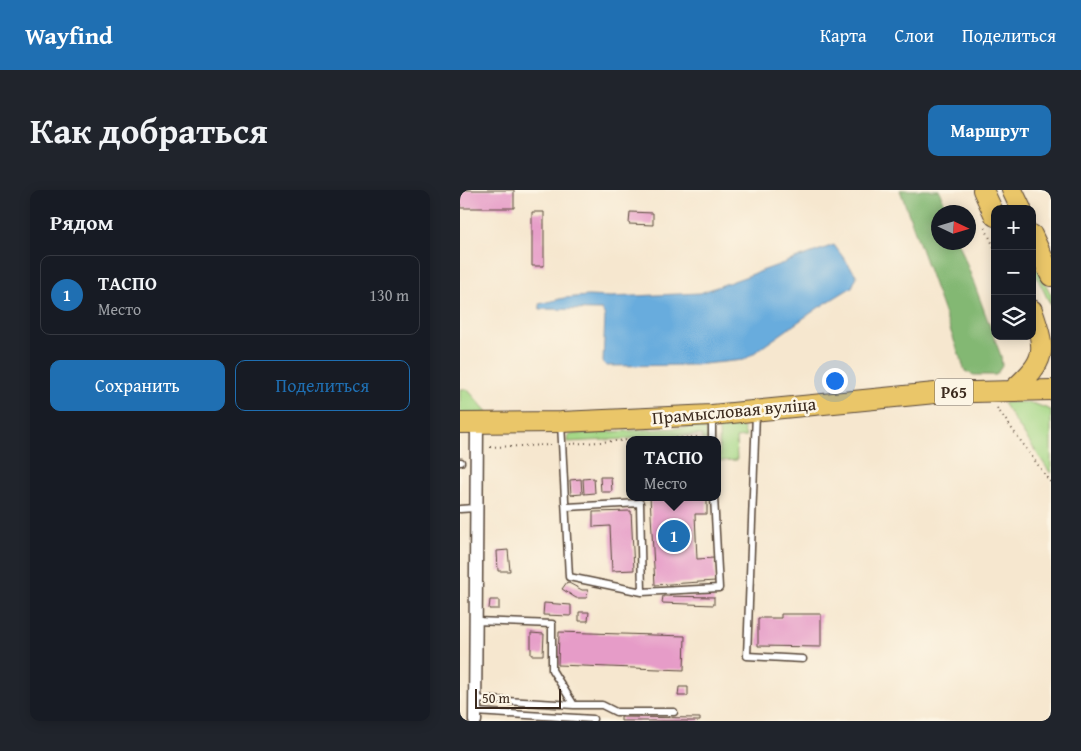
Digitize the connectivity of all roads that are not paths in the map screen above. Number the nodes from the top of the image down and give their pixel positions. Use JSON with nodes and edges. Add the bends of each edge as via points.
{"nodes":[{"id":1,"x":983,"y":190,"type":"edge"},
{"id":2,"x":1012,"y":190,"type":"edge"},
{"id":3,"x":1018,"y":205,"type":"edge"},
{"id":4,"x":991,"y":207,"type":"edge"},
{"id":5,"x":1036,"y":244,"type":"edge"},
{"id":6,"x":1051,"y":276,"type":"edge"},
{"id":7,"x":1036,"y":305,"type":"edge"},
{"id":8,"x":1036,"y":322,"type":"edge"},
{"id":9,"x":1051,"y":335,"type":"edge"},
{"id":10,"x":1051,"y":390,"type":"edge"},
{"id":11,"x":1012,"y":391,"type":"junction"},
{"id":12,"x":1051,"y":401,"type":"edge"},
{"id":13,"x":756,"y":412,"type":"junction"},
{"id":14,"x":712,"y":415,"type":"junction"},
{"id":15,"x":561,"y":422,"type":"junction"},
{"id":16,"x":468,"y":423,"type":"edge"},
{"id":17,"x":712,"y":436,"type":"edge"},
{"id":18,"x":714,"y":501,"type":"edge"},
{"id":19,"x":567,"y":507,"type":"junction"},
{"id":20,"x":475,"y":508,"type":"junction"},
{"id":21,"x":460,"y":509,"type":"edge"},
{"id":22,"x":642,"y":592,"type":"junction"},
{"id":23,"x":475,"y":621,"type":"junction"},
{"id":24,"x":803,"y":659,"type":"dead end"},
{"id":25,"x":574,"y":705,"type":"junction"},
{"id":26,"x":475,"y":711,"type":"edge"},
{"id":27,"x":674,"y":712,"type":"dead end"},
{"id":28,"x":593,"y":719,"type":"dead end"}],
"edges":[{"from":1,"to":4,"type":"main road"},
{"from":2,"to":3,"type":"main road"},
{"from":5,"to":6,"type":"main road"},
{"from":7,"to":9,"type":"main road"},
{"from":8,"to":11,"type":"main road","via":[[1042,339],[1038,364]]},
{"from":10,"to":11,"type":"main road","name":"Прамысловая вуліца","number":"Р65"},
{"from":11,"to":12,"type":"main road","number":"Р65"},
{"from":11,"to":13,"type":"main road","name":"Прамысловая вуліца","number":"Р65","via":[[896,396]]},
{"from":13,"to":14,"type":"main road","name":"Прамысловая вуліца","number":"Р65"},
{"from":13,"to":24,"type":"lane","via":[[747,656]]},
{"from":14,"to":15,"type":"main road","name":"Прамысловая вуліца","number":"Р65"},
{"from":14,"to":17,"type":"lane"},
{"from":15,"to":16,"type":"main road","name":"Прамысловая вуліца","number":"Р65"},
{"from":15,"to":19,"type":"lane"},
{"from":16,"to":20,"type":"street","name":"Прамысловая вуліца","via":[[476,446]]},
{"from":18,"to":22,"type":"lane","via":[[719,588]]},
{"from":19,"to":22,"type":"lane","via":[[569,577]]},
{"from":19,"to":22,"type":"lane","via":[[640,503]]},
{"from":20,"to":21,"type":"lane"},
{"from":20,"to":23,"type":"street","name":"Прамысловая вуліца"},
{"from":23,"to":25,"type":"lane","via":[[552,624],[552,670]]},
{"from":23,"to":26,"type":"street","name":"Прамысловая вуліца"},
{"from":25,"to":26,"type":"lane"},
{"from":25,"to":27,"type":"lane","via":[[602,705],[616,712]]},
{"from":26,"to":28,"type":"lane"}]}
